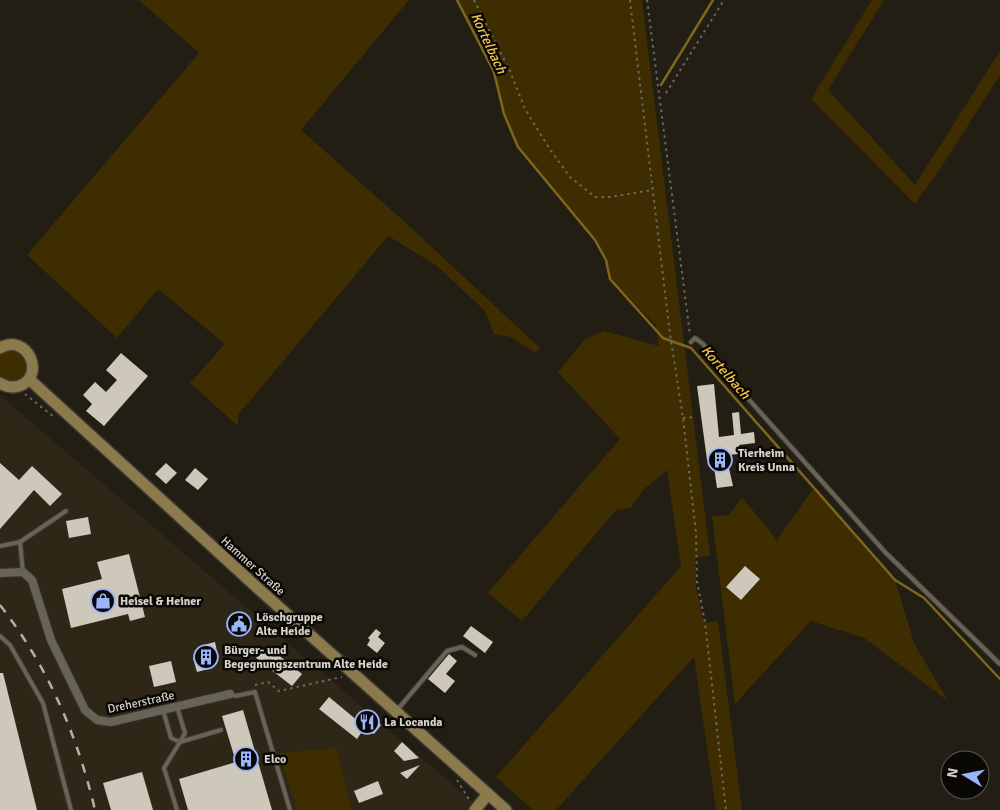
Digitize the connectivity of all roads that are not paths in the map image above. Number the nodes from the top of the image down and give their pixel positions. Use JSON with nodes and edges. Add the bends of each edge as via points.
{"nodes":[{"id":1,"x":691,"y":342,"type":"road end"},
{"id":2,"x":0,"y":348,"type":"edge"},
{"id":3,"x":29,"y":379,"type":"junction"},
{"id":4,"x":0,"y":383,"type":"edge"},
{"id":5,"x":66,"y":512,"type":"dead end"},
{"id":6,"x":20,"y":542,"type":"junction"},
{"id":7,"x":0,"y":546,"type":"edge"},
{"id":8,"x":23,"y":572,"type":"junction"},
{"id":9,"x":0,"y":573,"type":"edge"},
{"id":10,"x":0,"y":636,"type":"edge"},
{"id":11,"x":475,"y":655,"type":"dead end"},
{"id":12,"x":1000,"y":664,"type":"edge"},
{"id":13,"x":230,"y":694,"type":"joint"},
{"id":14,"x":177,"y":706,"type":"junction"},
{"id":15,"x":163,"y":710,"type":"junction"},
{"id":16,"x":395,"y":712,"type":"junction"},
{"id":17,"x":221,"y":730,"type":"dead end"},
{"id":18,"x":180,"y":742,"type":"junction"},
{"id":19,"x":488,"y":794,"type":"junction"},
{"id":20,"x":71,"y":810,"type":"edge"},
{"id":21,"x":177,"y":810,"type":"edge"},
{"id":22,"x":290,"y":810,"type":"edge"},
{"id":23,"x":475,"y":810,"type":"edge"},
{"id":24,"x":506,"y":810,"type":"edge"}],
"edges":[{"from":1,"to":12,"type":"lane","via":[[695,338],[703,344],[885,552]]},
{"from":2,"to":3,"type":"main road","via":[[16,344],[28,352],[33,365]]},
{"from":3,"to":4,"type":"main road","via":[[13,387]]},
{"from":3,"to":16,"type":"main road","name":"Hammer Straße"},
{"from":5,"to":6,"type":"lane"},
{"from":6,"to":7,"type":"lane"},
{"from":6,"to":8,"type":"lane"},
{"from":8,"to":9,"type":"street","via":[[8,570]]},
{"from":8,"to":15,"type":"street","name":"Dreherstraße","via":[[32,580],[51,640],[85,710],[97,720],[111,722]]},
{"from":10,"to":20,"type":"lane","via":[[10,645],[42,703]]},
{"from":11,"to":16,"type":"lane","via":[[462,647],[448,650]]},
{"from":13,"to":14,"type":"street","name":"Dreherstraße"},
{"from":13,"to":22,"type":"lane","via":[[255,692]]},
{"from":14,"to":15,"type":"street","name":"Dreherstraße"},
{"from":14,"to":18,"type":"lane","via":[[185,733]]},
{"from":15,"to":18,"type":"lane","via":[[170,738]]},
{"from":16,"to":19,"type":"main road","name":"Hammer Straße"},
{"from":17,"to":18,"type":"lane"},
{"from":18,"to":21,"type":"lane","via":[[164,768]]},
{"from":19,"to":23,"type":"main road"},
{"from":19,"to":24,"type":"main road","name":"Hammer Straße"}]}
